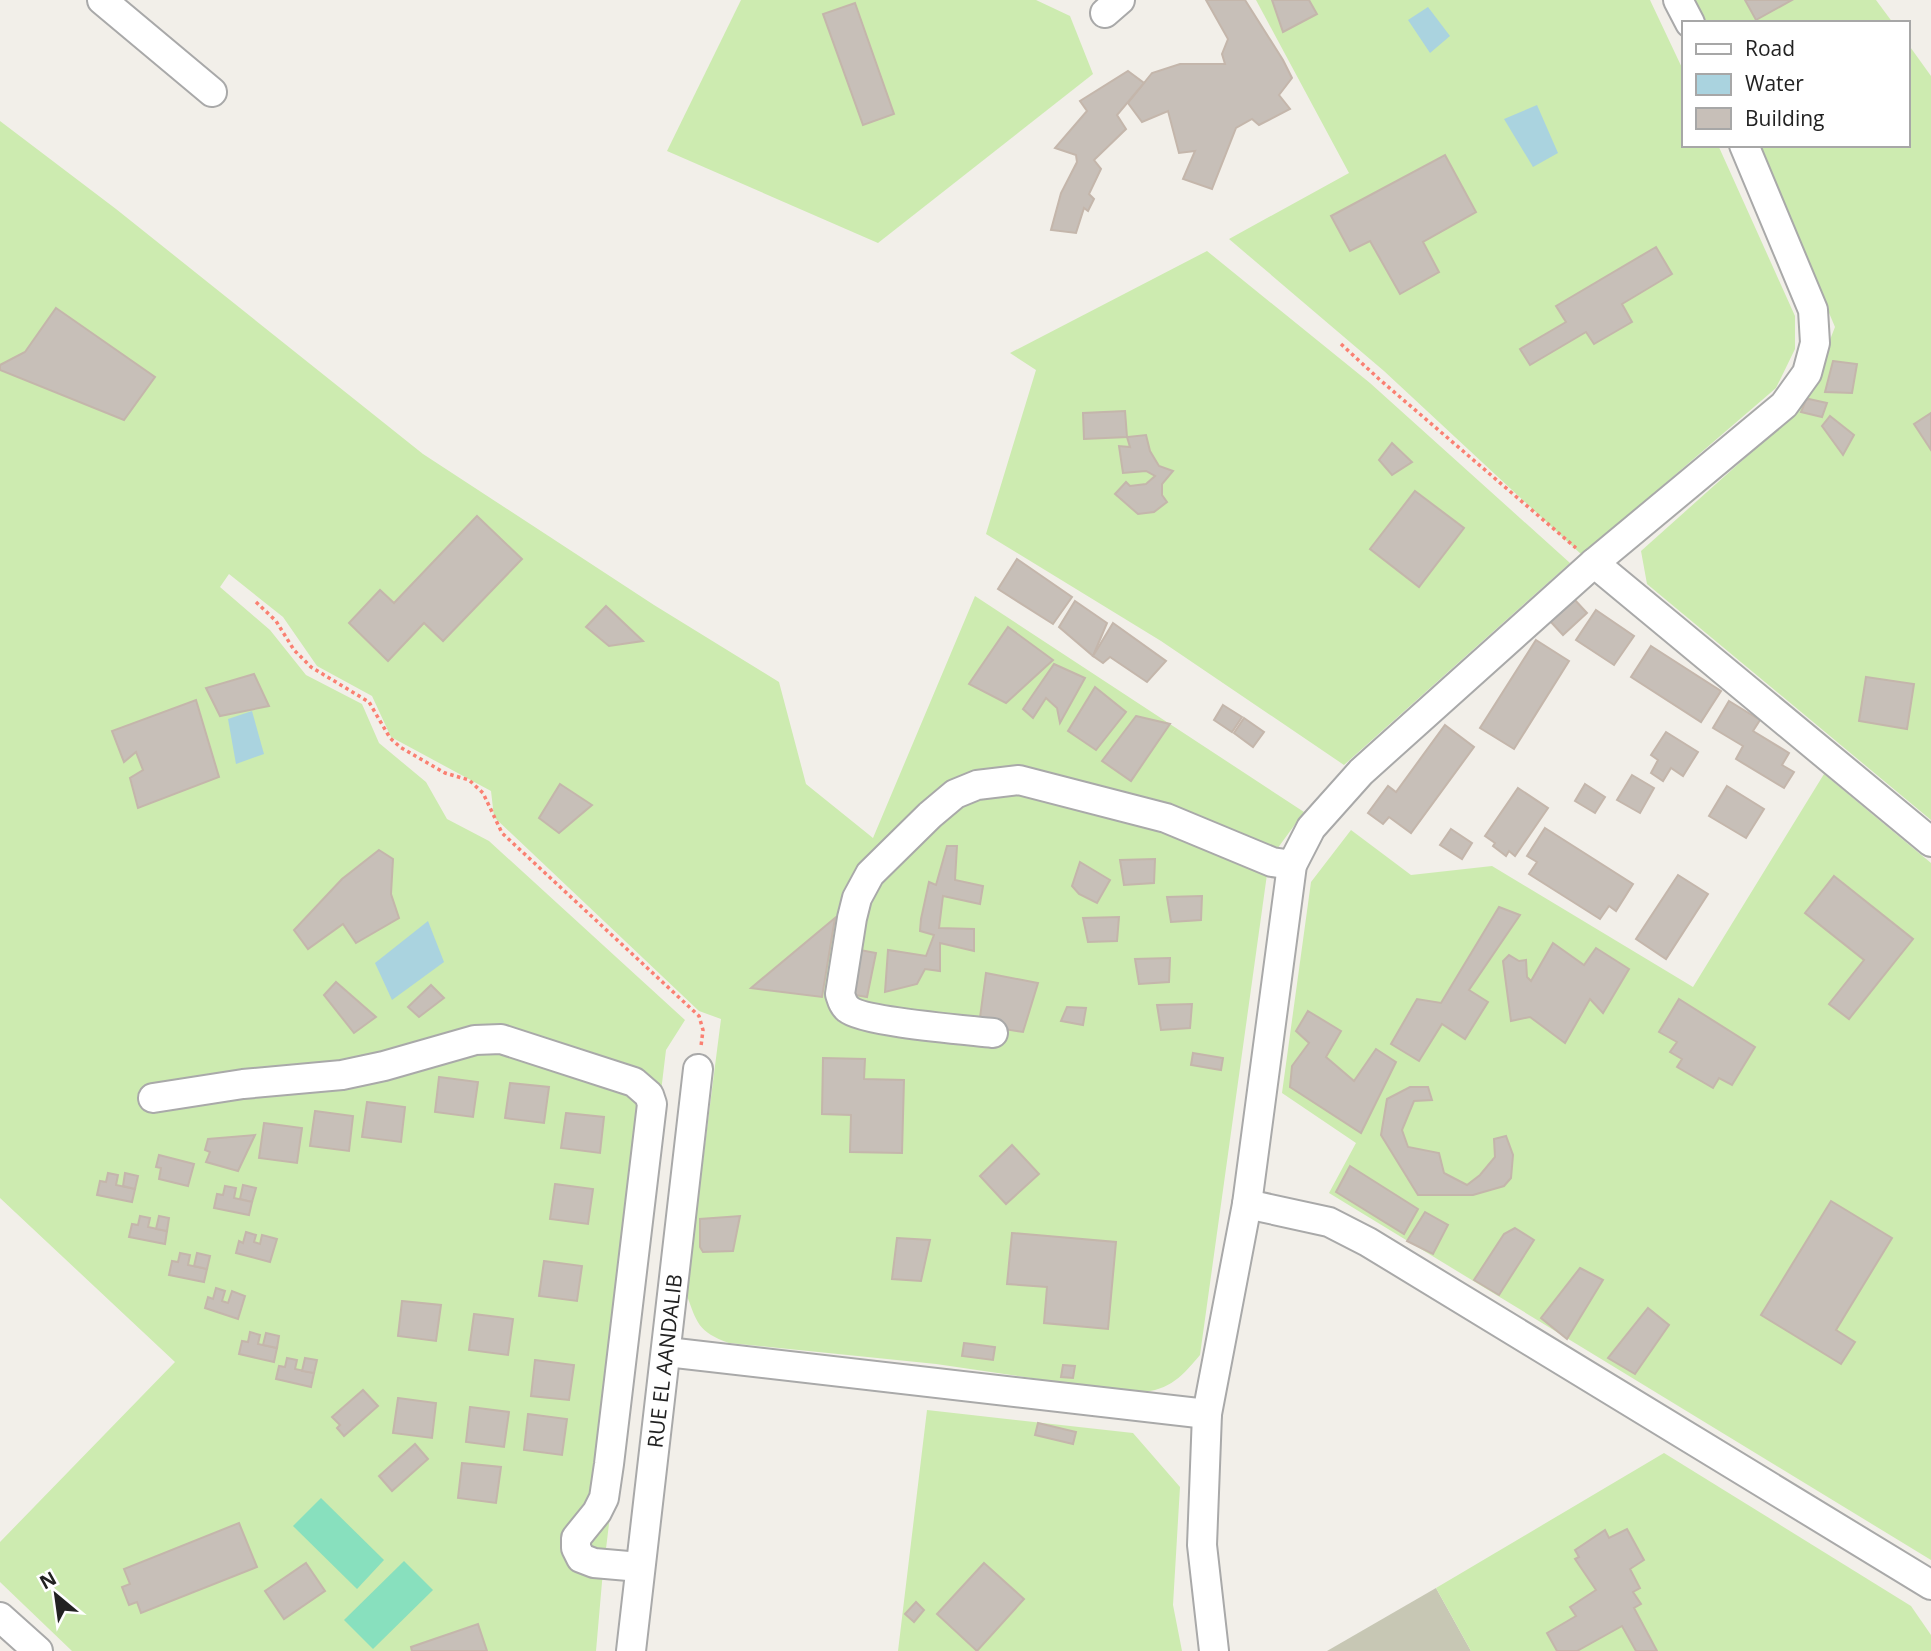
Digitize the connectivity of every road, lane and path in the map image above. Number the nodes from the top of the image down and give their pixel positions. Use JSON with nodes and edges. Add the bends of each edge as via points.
{"nodes":[{"id":1,"x":102,"y":0,"type":"edge"},
{"id":2,"x":1678,"y":0,"type":"edge"},
{"id":3,"x":1689,"y":21,"type":"edge"},
{"id":4,"x":212,"y":92,"type":"dead end"},
{"id":5,"x":1745,"y":147,"type":"edge"},
{"id":6,"x":1341,"y":344,"type":"dead end"},
{"id":7,"x":1594,"y":563,"type":"junction"},
{"id":8,"x":256,"y":602,"type":"dead end"},
{"id":9,"x":1931,"y":842,"type":"edge"},
{"id":10,"x":1292,"y":865,"type":"junction"},
{"id":11,"x":993,"y":1033,"type":"dead end"},
{"id":12,"x":698,"y":1069,"type":"joint"},
{"id":13,"x":153,"y":1098,"type":"dead end"},
{"id":14,"x":1247,"y":1204,"type":"junction"},
{"id":15,"x":667,"y":1352,"type":"junction"},
{"id":16,"x":1207,"y":1414,"type":"junction"},
{"id":17,"x":640,"y":1567,"type":"junction"},
{"id":18,"x":1931,"y":1584,"type":"edge"},
{"id":19,"x":0,"y":1617,"type":"edge"},
{"id":20,"x":38,"y":1651,"type":"edge"},
{"id":21,"x":631,"y":1651,"type":"edge"},
{"id":22,"x":1214,"y":1651,"type":"edge"}],
"edges":[{"from":1,"to":4,"type":"street"},
{"from":2,"to":3,"type":"street"},
{"from":5,"to":7,"type":"street","via":[[1814,310],[1815,343],[1807,373],[1784,405]]},
{"from":6,"to":7,"type":"path"},
{"from":7,"to":9,"type":"street"},
{"from":7,"to":10,"type":"street","via":[[1361,772],[1311,828]]},
{"from":8,"to":12,"type":"path","via":[[311,667],[369,702],[400,747],[445,773],[469,780],[483,793],[502,833],[699,1016],[704,1030]]},
{"from":10,"to":11,"type":"street","via":[[1261,858],[1167,818],[1019,780],[977,785],[955,794],[870,874],[852,918],[840,994],[849,1010],[864,1015]]},
{"from":10,"to":14,"type":"street"},
{"from":12,"to":15,"type":"street","name":"RUE EL AANDALIB"},
{"from":13,"to":17,"type":"street","via":[[342,1075],[490,1038],[643,1088],[652,1104],[604,1498],[576,1538],[581,1558]]},
{"from":14,"to":16,"type":"street"},
{"from":14,"to":18,"type":"street","via":[[1329,1222],[1368,1242]]},
{"from":15,"to":16,"type":"street"},
{"from":15,"to":17,"type":"street","name":"RUE EL AANDALIB"},
{"from":16,"to":22,"type":"street","via":[[1202,1545]]},
{"from":17,"to":21,"type":"street","name":"RUE EL AANDALIB"},
{"from":19,"to":20,"type":"street"}]}
